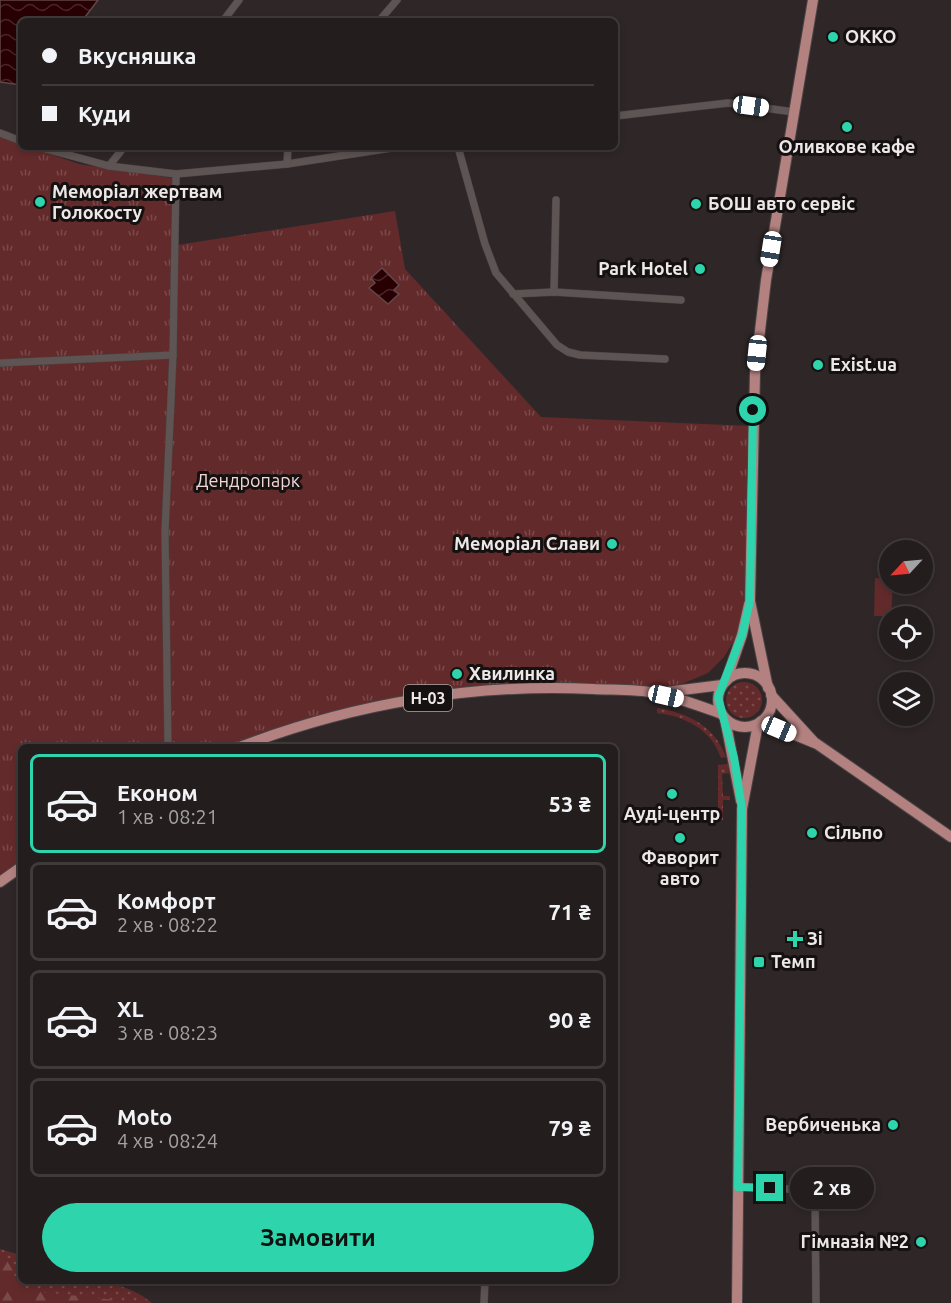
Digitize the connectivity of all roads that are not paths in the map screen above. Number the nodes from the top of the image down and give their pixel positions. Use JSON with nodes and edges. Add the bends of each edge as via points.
{"nodes":[{"id":1,"x":239,"y":0,"type":"edge"},
{"id":2,"x":397,"y":0,"type":"edge"},
{"id":3,"x":812,"y":0,"type":"edge"},
{"id":4,"x":225,"y":18,"type":"edge"},
{"id":5,"x":382,"y":18,"type":"edge"},
{"id":6,"x":794,"y":112,"type":"junction"},
{"id":7,"x":618,"y":116,"type":"edge"},
{"id":8,"x":0,"y":133,"type":"edge"},
{"id":9,"x":18,"y":140,"type":"edge"},
{"id":10,"x":50,"y":150,"type":"edge"},
{"id":11,"x":122,"y":150,"type":"edge"},
{"id":12,"x":288,"y":150,"type":"edge"},
{"id":13,"x":378,"y":150,"type":"edge"},
{"id":14,"x":459,"y":150,"type":"edge"},
{"id":15,"x":287,"y":164,"type":"junction"},
{"id":16,"x":109,"y":166,"type":"junction"},
{"id":17,"x":176,"y":174,"type":"junction"},
{"id":18,"x":556,"y":200,"type":"dead end"},
{"id":19,"x":554,"y":292,"type":"junction"},
{"id":20,"x":513,"y":294,"type":"junction"},
{"id":21,"x":681,"y":300,"type":"dead end"},
{"id":22,"x":173,"y":355,"type":"junction"},
{"id":23,"x":665,"y":359,"type":"dead end"},
{"id":24,"x":0,"y":363,"type":"edge"},
{"id":25,"x":750,"y":601,"type":"junction"},
{"id":26,"x":724,"y":683,"type":"junction"},
{"id":27,"x":770,"y":692,"type":"junction"},
{"id":28,"x":654,"y":693,"type":"junction"},
{"id":29,"x":723,"y":716,"type":"junction"},
{"id":30,"x":759,"y":722,"type":"junction"},
{"id":31,"x":168,"y":744,"type":"edge"},
{"id":32,"x":248,"y":744,"type":"edge"},
{"id":33,"x":817,"y":744,"type":"junction"},
{"id":34,"x":742,"y":809,"type":"junction"},
{"id":35,"x":951,"y":837,"type":"edge"},
{"id":36,"x":18,"y":869,"type":"edge"},
{"id":37,"x":0,"y":882,"type":"edge"},
{"id":38,"x":738,"y":1187,"type":"junction"},
{"id":39,"x":485,"y":1284,"type":"edge"},
{"id":40,"x":484,"y":1303,"type":"edge"},
{"id":41,"x":737,"y":1303,"type":"edge"},
{"id":42,"x":816,"y":1303,"type":"edge"}],
"edges":[{"from":1,"to":4,"type":"street"},
{"from":2,"to":5,"type":"street"},
{"from":3,"to":6,"type":"main road"},
{"from":6,"to":7,"type":"street","via":[[728,103]]},
{"from":6,"to":25,"type":"main road","via":[[756,363]]},
{"from":8,"to":9,"type":"street"},
{"from":10,"to":16,"type":"street"},
{"from":11,"to":16,"type":"street"},
{"from":12,"to":15,"type":"street"},
{"from":13,"to":15,"type":"street"},
{"from":14,"to":20,"type":"street","via":[[485,244],[496,273]]},
{"from":15,"to":17,"type":"street"},
{"from":16,"to":17,"type":"street"},
{"from":17,"to":22,"type":"street"},
{"from":18,"to":19,"type":"street"},
{"from":19,"to":20,"type":"street"},
{"from":19,"to":21,"type":"street"},
{"from":20,"to":23,"type":"street","via":[[557,345],[568,352]]},
{"from":22,"to":24,"type":"street"},
{"from":22,"to":31,"type":"street","via":[[165,531]]},
{"from":25,"to":26,"type":"main road"},
{"from":25,"to":27,"type":"main road"},
{"from":26,"to":27,"type":"main road","number":"Н-03","via":[[736,674],[749,673],[760,678]]},
{"from":26,"to":28,"type":"main road","number":"Н-03"},
{"from":26,"to":29,"type":"main road","via":[[718,697]]},
{"from":27,"to":30,"type":"main road","via":[[769,712]]},
{"from":27,"to":33,"type":"main road","number":"Н-03"},
{"from":28,"to":29,"type":"main road","number":"Н-03"},
{"from":28,"to":32,"type":"main road","number":"Н-03","via":[[566,688],[458,693],[315,720]]},
{"from":29,"to":30,"type":"main road","number":"Н-03","via":[[741,727]]},
{"from":29,"to":34,"type":"main road"},
{"from":30,"to":33,"type":"main road","number":"Н-03"},
{"from":30,"to":34,"type":"main road"},
{"from":33,"to":35,"type":"main road","number":"Н-03"},
{"from":34,"to":38,"type":"main road"},
{"from":36,"to":37,"type":"main road"},
{"from":38,"to":41,"type":"main road"},
{"from":38,"to":42,"type":"street","via":[[815,1190]]},
{"from":39,"to":40,"type":"street"}]}
